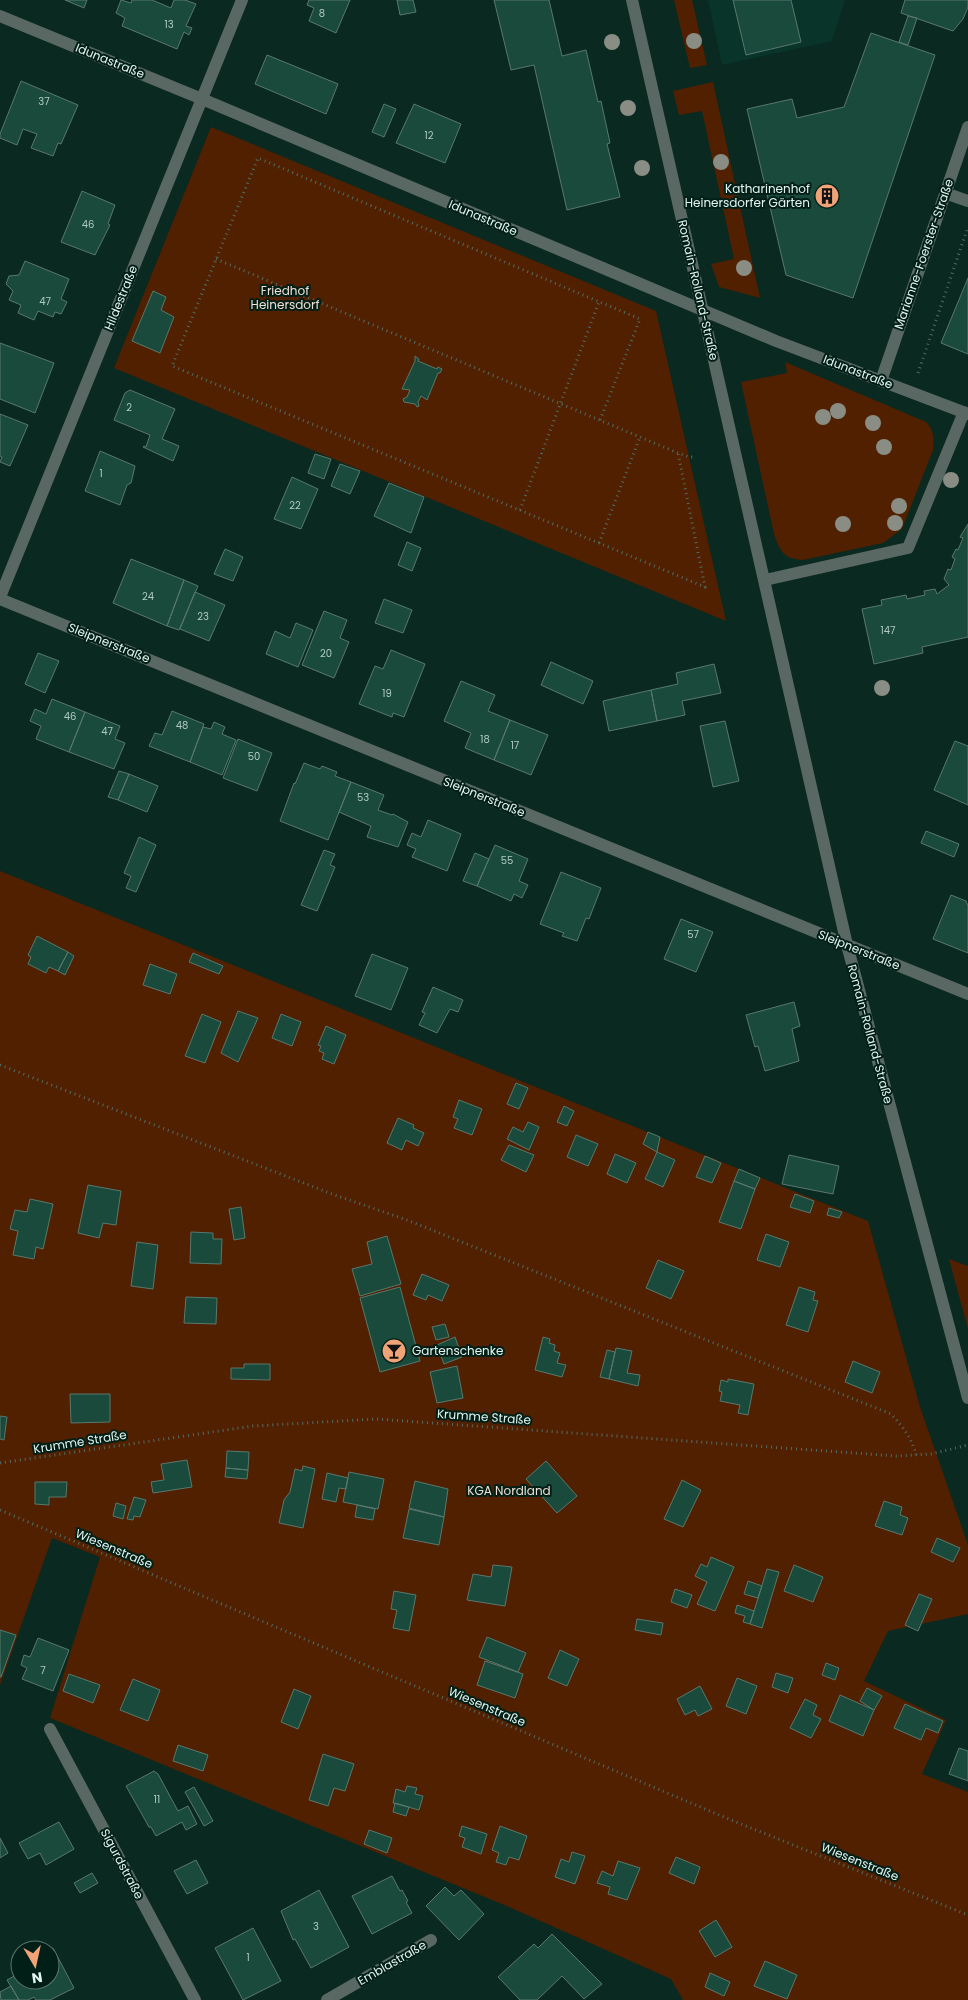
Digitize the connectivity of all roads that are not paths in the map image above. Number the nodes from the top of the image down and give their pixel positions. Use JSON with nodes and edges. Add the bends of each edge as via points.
{"nodes":[{"id":1,"x":242,"y":0,"type":"edge"},
{"id":2,"x":632,"y":0,"type":"edge"},
{"id":3,"x":0,"y":16,"type":"edge"},
{"id":4,"x":202,"y":99,"type":"junction"},
{"id":5,"x":968,"y":127,"type":"edge"},
{"id":6,"x":945,"y":193,"type":"junction"},
{"id":7,"x":968,"y":201,"type":"edge"},
{"id":8,"x":703,"y":311,"type":"junction"},
{"id":9,"x":881,"y":381,"type":"junction"},
{"id":10,"x":966,"y":413,"type":"edge"},
{"id":11,"x":765,"y":580,"type":"junction"},
{"id":12,"x":0,"y":598,"type":"edge"},
{"id":13,"x":847,"y":945,"type":"junction"},
{"id":14,"x":968,"y":994,"type":"edge"},
{"id":15,"x":968,"y":1398,"type":"edge"},
{"id":16,"x":50,"y":1729,"type":"dead end"},
{"id":17,"x":431,"y":1940,"type":"dead end"},
{"id":18,"x":195,"y":2000,"type":"edge"},
{"id":19,"x":327,"y":2000,"type":"edge"}],
"edges":[{"from":1,"to":4,"type":"street","name":"Hildestraße"},
{"from":2,"to":8,"type":"street","name":"Romain-Rolland-Straße"},
{"from":3,"to":4,"type":"street","name":"Idunastraße"},
{"from":4,"to":8,"type":"street","name":"Idunastraße"},
{"from":4,"to":12,"type":"street","name":"Hildestraße"},
{"from":5,"to":6,"type":"street","name":"Marianne-Foerster-Straße"},
{"from":6,"to":7,"type":"street"},
{"from":6,"to":9,"type":"street","name":"Marianne-Foerster-Straße"},
{"from":8,"to":9,"type":"street","name":"Idunastraße"},
{"from":8,"to":11,"type":"street","name":"Romain-Rolland-Straße"},
{"from":9,"to":10,"type":"street","name":"Idunastraße"},
{"from":10,"to":11,"type":"street","via":[[908,548]]},
{"from":11,"to":13,"type":"street","name":"Romain-Rolland-Straße"},
{"from":12,"to":13,"type":"street","name":"Sleipnerstraße"},
{"from":13,"to":14,"type":"street","name":"Sleipnerstraße"},
{"from":13,"to":15,"type":"street","name":"Romain-Rolland-Straße"},
{"from":16,"to":18,"type":"street","name":"Sigurdstraße"},
{"from":17,"to":19,"type":"street","name":"Emblastraße"}]}
